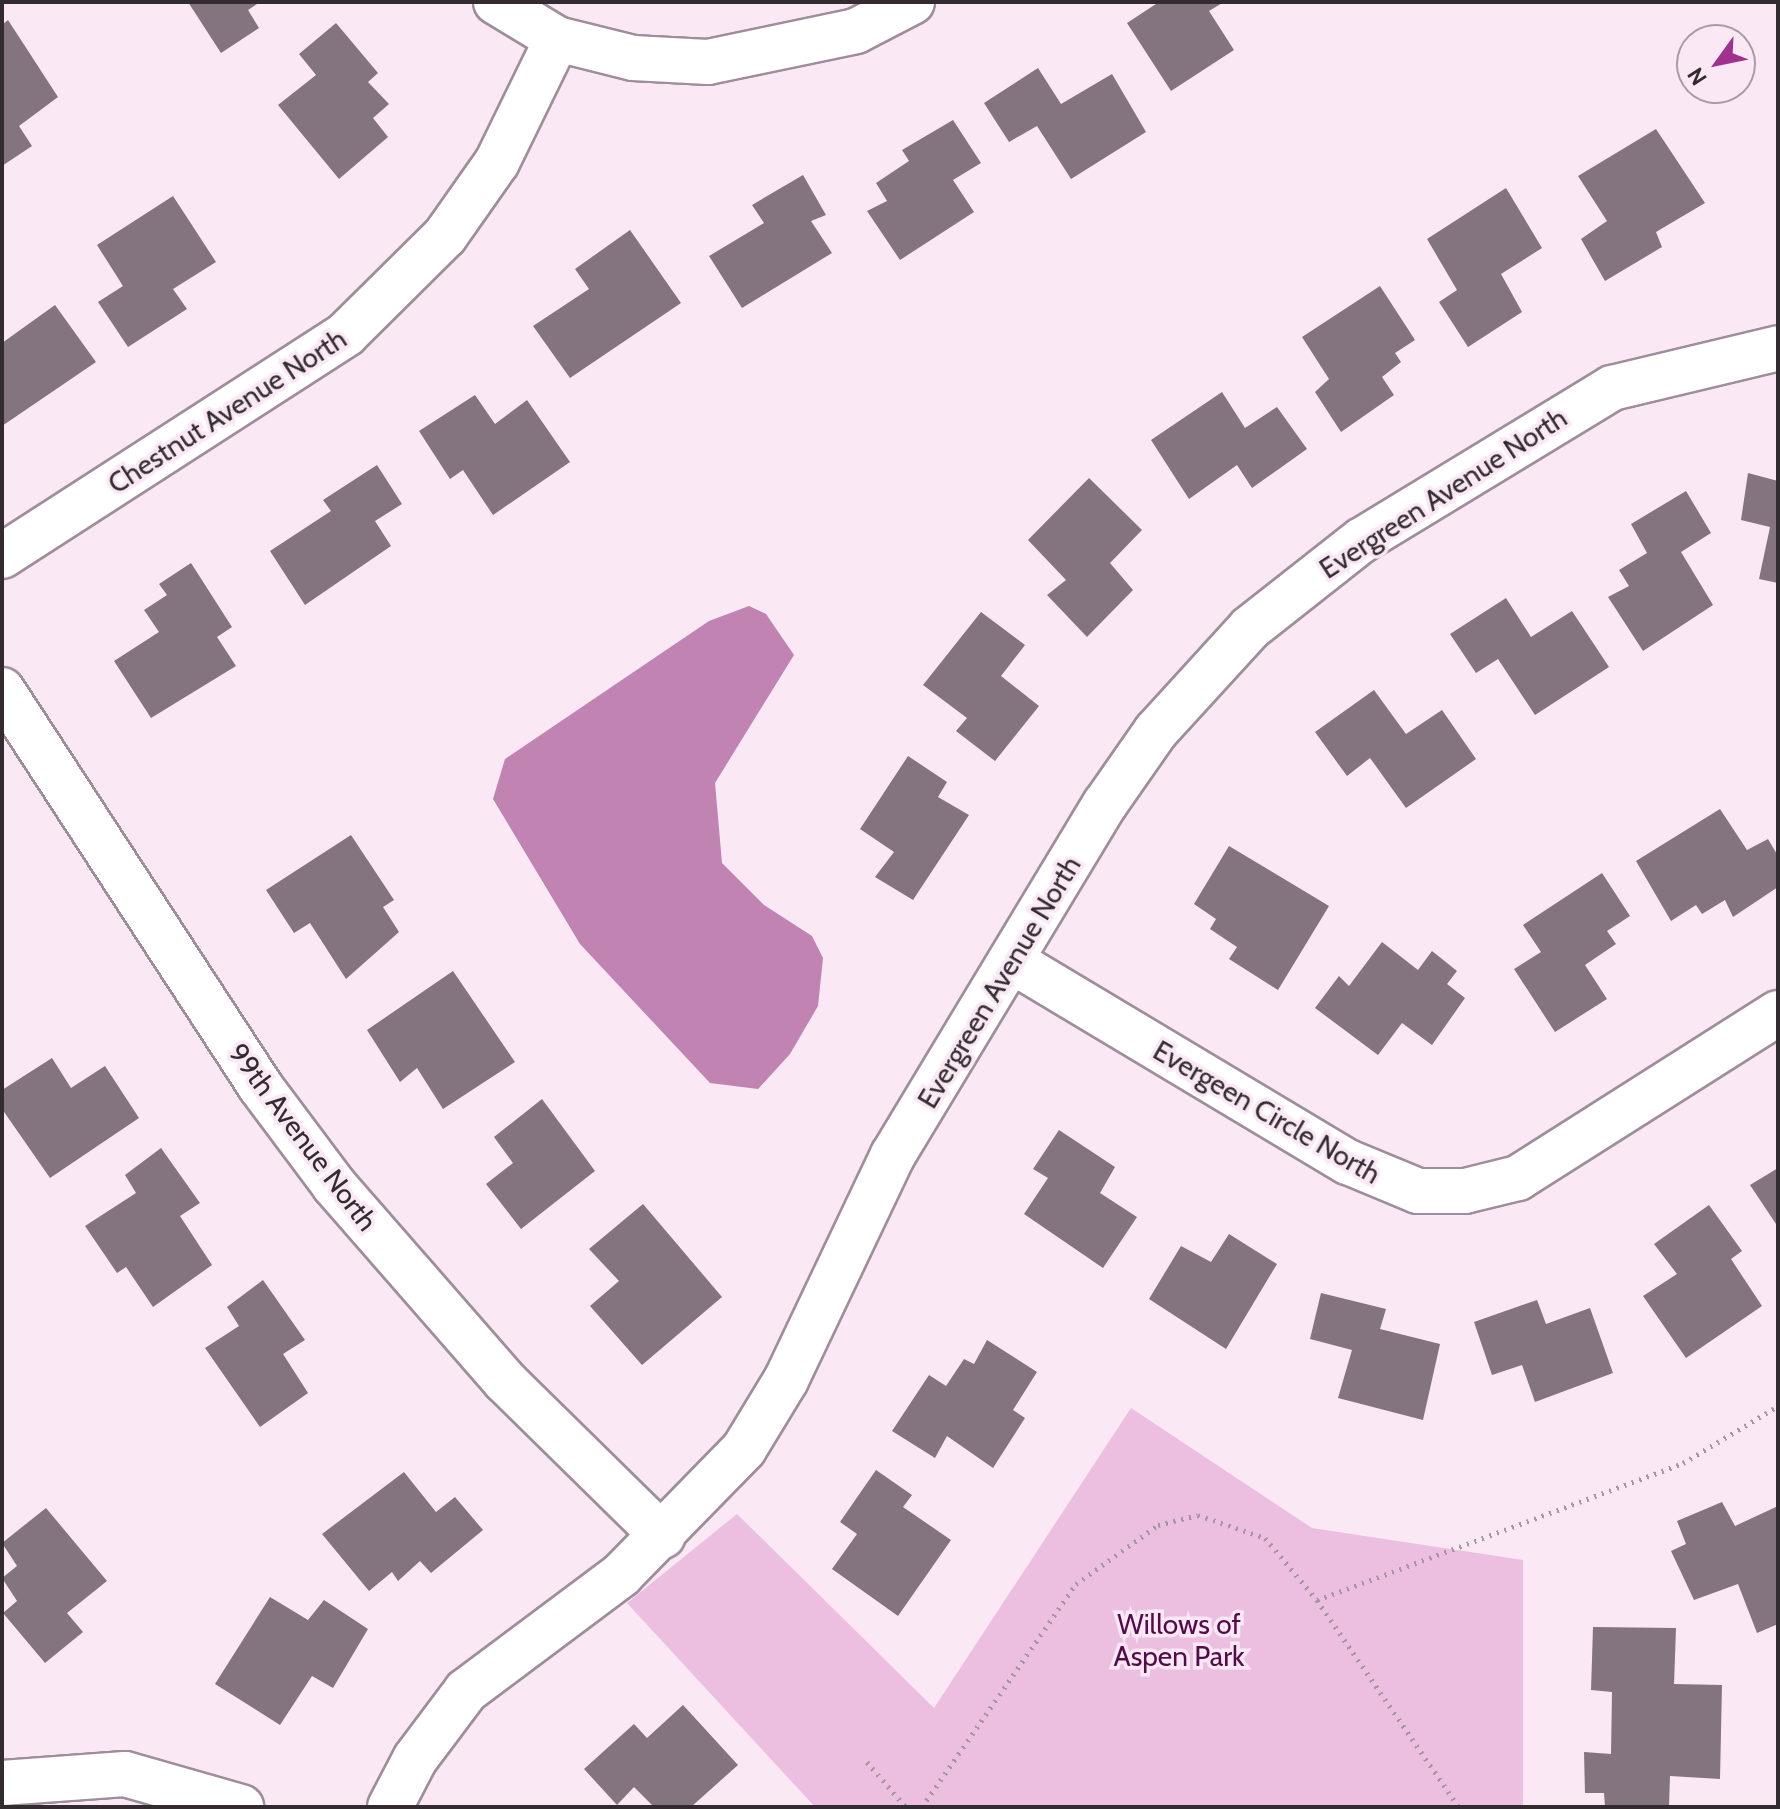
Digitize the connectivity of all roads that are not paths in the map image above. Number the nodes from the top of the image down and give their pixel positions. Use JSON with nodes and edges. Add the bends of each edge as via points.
{"nodes":[{"id":1,"x":496,"y":2,"type":"edge"},
{"id":2,"x":912,"y":2,"type":"edge"},
{"id":3,"x":557,"y":39,"type":"junction"},
{"id":4,"x":1778,"y":348,"type":"edge"},
{"id":5,"x":2,"y":556,"type":"edge"},
{"id":6,"x":2,"y":690,"type":"edge"},
{"id":7,"x":1015,"y":963,"type":"junction"},
{"id":8,"x":1778,"y":1013,"type":"edge"},
{"id":9,"x":663,"y":1536,"type":"junction"},
{"id":10,"x":2,"y":1783,"type":"edge"},
{"id":11,"x":241,"y":1807,"type":"edge"},
{"id":12,"x":390,"y":1807,"type":"edge"}],
"edges":[{"from":1,"to":3,"type":"street"},
{"from":2,"to":3,"type":"street","via":[[856,31],[708,62],[633,58]]},
{"from":3,"to":5,"type":"street","name":"Chestnut Avenue North","via":[[497,162],[445,236],[346,334]]},
{"from":4,"to":7,"type":"street","name":"Evergreen Avenue North","via":[[1612,388],[1304,583],[1250,628],[1156,731],[1105,804]]},
{"from":6,"to":9,"type":"street","name":"99th Avenue North","via":[[260,1086],[334,1185],[505,1381]]},
{"from":7,"to":8,"type":"street","name":"Evergeen Circle North","via":[[1348,1162],[1418,1191],[1465,1191],[1518,1178]]},
{"from":7,"to":9,"type":"street","name":"Evergreen Avenue North","via":[[893,1155],[786,1380],[744,1449]]},
{"from":9,"to":12,"type":"street","name":"Evergreen Avenue North","via":[[466,1691]]},
{"from":10,"to":11,"type":"street","via":[[125,1774]]}]}
